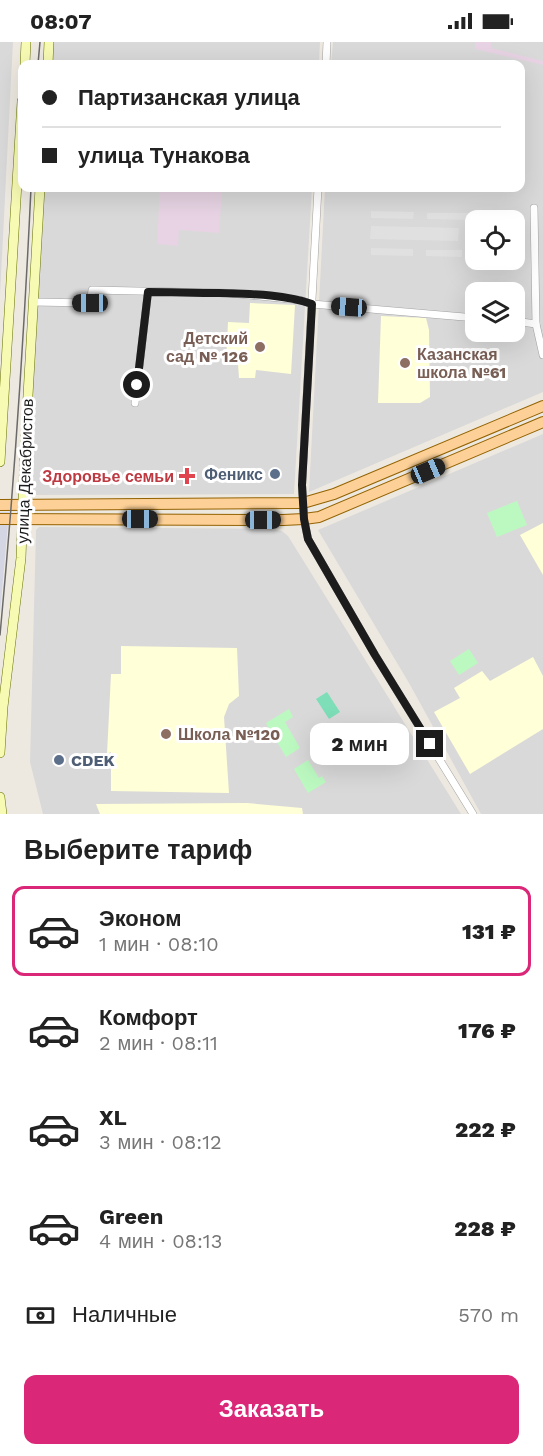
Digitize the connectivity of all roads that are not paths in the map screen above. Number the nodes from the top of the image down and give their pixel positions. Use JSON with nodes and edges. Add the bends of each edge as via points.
{"nodes":[{"id":1,"x":26,"y":42,"type":"edge"},
{"id":2,"x":49,"y":42,"type":"edge"},
{"id":3,"x":327,"y":42,"type":"edge"},
{"id":4,"x":24,"y":60,"type":"edge"},
{"id":5,"x":48,"y":60,"type":"edge"},
{"id":6,"x":326,"y":60,"type":"edge"},
{"id":7,"x":18,"y":167,"type":"edge"},
{"id":8,"x":40,"y":192,"type":"edge"},
{"id":9,"x":318,"y":192,"type":"edge"},
{"id":10,"x":534,"y":207,"type":"dead end"},
{"id":11,"x":148,"y":292,"type":"junction"},
{"id":12,"x":33,"y":302,"type":"junction"},
{"id":13,"x":312,"y":304,"type":"junction"},
{"id":14,"x":465,"y":317,"type":"edge"},
{"id":15,"x":525,"y":322,"type":"edge"},
{"id":16,"x":536,"y":324,"type":"junction"},
{"id":17,"x":543,"y":355,"type":"edge"},
{"id":18,"x":135,"y":403,"type":"dead end"},
{"id":19,"x":543,"y":406,"type":"edge"},
{"id":20,"x":543,"y":422,"type":"edge"},
{"id":21,"x":0,"y":462,"type":"edge"},
{"id":22,"x":303,"y":503,"type":"junction"},
{"id":23,"x":0,"y":505,"type":"edge"},
{"id":24,"x":23,"y":505,"type":"junction"},
{"id":25,"x":23,"y":518,"type":"junction"},
{"id":26,"x":0,"y":519,"type":"edge"},
{"id":27,"x":304,"y":519,"type":"junction"},
{"id":28,"x":0,"y":753,"type":"edge"},
{"id":29,"x":0,"y":797,"type":"edge"},
{"id":30,"x":2,"y":814,"type":"edge"},
{"id":31,"x":473,"y":814,"type":"edge"}],
"edges":[{"from":1,"to":4,"type":"main road"},
{"from":2,"to":5,"type":"main road"},
{"from":3,"to":6,"type":"street"},
{"from":7,"to":21,"type":"main road","name":"улица Декабристов"},
{"from":8,"to":12,"type":"main road","name":"улица Декабристов"},
{"from":9,"to":13,"type":"street"},
{"from":10,"to":16,"type":"street"},
{"from":11,"to":12,"type":"street","via":[[92,290],[90,303]]},
{"from":11,"to":13,"type":"street","via":[[228,293]]},
{"from":11,"to":18,"type":"street"},
{"from":12,"to":24,"type":"main road","name":"улица Декабристов"},
{"from":13,"to":14,"type":"street"},
{"from":13,"to":22,"type":"street"},
{"from":15,"to":16,"type":"street"},
{"from":16,"to":17,"type":"street"},
{"from":19,"to":22,"type":"main road","via":[[334,494]]},
{"from":20,"to":27,"type":"main road","via":[[319,517]]},
{"from":22,"to":24,"type":"main road"},
{"from":22,"to":27,"type":"street"},
{"from":23,"to":24,"type":"main road"},
{"from":24,"to":25,"type":"main road","name":"улица Декабристов"},
{"from":25,"to":26,"type":"main road"},
{"from":25,"to":27,"type":"main road"},
{"from":25,"to":28,"type":"main road","name":"улица Декабристов"},
{"from":27,"to":31,"type":"street","via":[[309,541]]},
{"from":29,"to":30,"type":"main road"}]}
